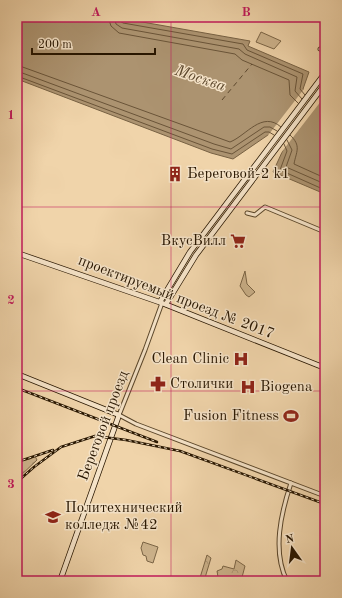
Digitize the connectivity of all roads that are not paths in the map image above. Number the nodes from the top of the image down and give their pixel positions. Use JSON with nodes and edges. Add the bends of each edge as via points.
{"nodes":[{"id":1,"x":320,"y":49,"type":"dead end"},
{"id":2,"x":325,"y":51,"type":"edge"},
{"id":3,"x":325,"y":74,"type":"edge"},
{"id":4,"x":325,"y":84,"type":"edge"},
{"id":5,"x":247,"y":213,"type":"dead end"},
{"id":6,"x":325,"y":232,"type":"edge"},
{"id":7,"x":17,"y":253,"type":"edge"},
{"id":8,"x":162,"y":303,"type":"junction"},
{"id":9,"x":325,"y":368,"type":"edge"},
{"id":10,"x":17,"y":374,"type":"edge"},
{"id":11,"x":119,"y":414,"type":"junction"},
{"id":12,"x":291,"y":483,"type":"junction"},
{"id":13,"x":325,"y":496,"type":"edge"},
{"id":14,"x":60,"y":581,"type":"edge"},
{"id":15,"x":287,"y":581,"type":"edge"}],
"edges":[{"from":1,"to":2,"type":"street"},
{"from":3,"to":8,"type":"street","via":[[190,252]]},
{"from":4,"to":8,"type":"street"},
{"from":5,"to":6,"type":"street","via":[[255,214],[265,207]]},
{"from":7,"to":8,"type":"street","name":"проектируемый проезд № 2017"},
{"from":8,"to":9,"type":"street","name":"проектируемый проезд № 2017"},
{"from":8,"to":11,"type":"street","name":"Береговой проезд"},
{"from":10,"to":11,"type":"street"},
{"from":11,"to":12,"type":"street","via":[[143,426]]},
{"from":11,"to":14,"type":"street","name":"Береговой проезд"},
{"from":12,"to":13,"type":"street"},
{"from":12,"to":15,"type":"street","via":[[280,527],[280,551]]}]}
